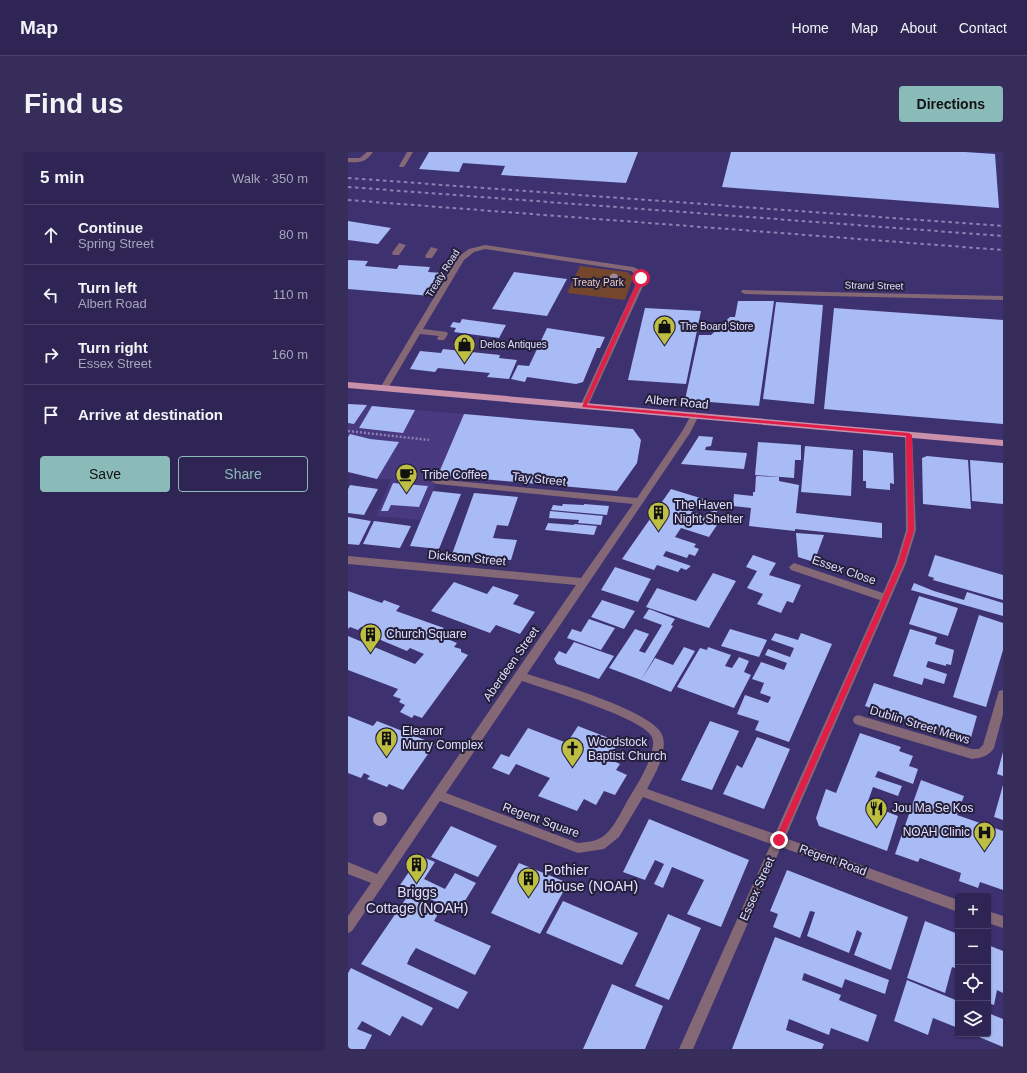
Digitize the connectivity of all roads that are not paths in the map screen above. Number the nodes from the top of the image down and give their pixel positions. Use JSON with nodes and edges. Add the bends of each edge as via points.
{"nodes":[{"id":1,"x":370,"y":152,"type":"edge"},
{"id":2,"x":410,"y":152,"type":"edge"},
{"id":3,"x":348,"y":160,"type":"edge"},
{"id":4,"x":402,"y":166,"type":"dead end"},
{"id":5,"x":402,"y":245,"type":"dead end"},
{"id":6,"x":434,"y":248,"type":"dead end"},
{"id":7,"x":396,"y":253,"type":"dead end"},
{"id":8,"x":429,"y":256,"type":"dead end"},
{"id":9,"x":745,"y":292,"type":"dead end"},
{"id":10,"x":1003,"y":298,"type":"edge"},
{"id":11,"x":418,"y":332,"type":"junction"},
{"id":12,"x":440,"y":332,"type":"dead end"},
{"id":13,"x":348,"y":385,"type":"edge"},
{"id":14,"x":384,"y":388,"type":"junction"},
{"id":15,"x":584,"y":406,"type":"junction"},
{"id":16,"x":695,"y":415,"type":"junction"},
{"id":17,"x":909,"y":435,"type":"junction"},
{"id":18,"x":1003,"y":443,"type":"edge"},
{"id":19,"x":437,"y":480,"type":"dead end"},
{"id":20,"x":639,"y":501,"type":"junction"},
{"id":21,"x":348,"y":560,"type":"edge"},
{"id":22,"x":794,"y":567,"type":"dead end"},
{"id":23,"x":584,"y":582,"type":"junction"},
{"id":24,"x":885,"y":598,"type":"junction"},
{"id":25,"x":519,"y":675,"type":"junction"},
{"id":26,"x":1003,"y":694,"type":"edge"},
{"id":27,"x":858,"y":720,"type":"dead end"},
{"id":28,"x":640,"y":791,"type":"junction"},
{"id":29,"x":437,"y":795,"type":"junction"},
{"id":30,"x":779,"y":840,"type":"junction"},
{"id":31,"x":348,"y":868,"type":"edge"},
{"id":32,"x":380,"y":881,"type":"junction"},
{"id":33,"x":955,"y":905,"type":"edge"},
{"id":34,"x":991,"y":918,"type":"edge"},
{"id":35,"x":1003,"y":922,"type":"edge"},
{"id":36,"x":348,"y":927,"type":"edge"},
{"id":37,"x":686,"y":1049,"type":"edge"}],
"edges":[{"from":1,"to":3,"type":"street","via":[[366,159]]},
{"from":2,"to":4,"type":"street"},
{"from":5,"to":7,"type":"street"},
{"from":6,"to":8,"type":"street"},
{"from":9,"to":10,"type":"street","name":"Strand Street"},
{"from":11,"to":12,"type":"street"},
{"from":11,"to":14,"type":"street","name":"Treaty Road"},
{"from":11,"to":15,"type":"street","name":"Treaty Road","via":[[461,259],[472,249],[485,247],[633,269],[639,272],[640,284]]},
{"from":13,"to":14,"type":"main road","name":"Albert Road"},
{"from":14,"to":15,"type":"main road","name":"Albert Road"},
{"from":15,"to":16,"type":"main road","name":"Albert Road"},
{"from":16,"to":17,"type":"main road","name":"Albert Road"},
{"from":16,"to":20,"type":"street","name":"Aberdeen Street","via":[[687,431]]},
{"from":17,"to":18,"type":"main road","name":"Albert Road"},
{"from":17,"to":24,"type":"street","name":"Essex Street","via":[[911,530],[901,563]]},
{"from":19,"to":20,"type":"street","name":"Tay Street"},
{"from":20,"to":23,"type":"street","name":"Aberdeen Street"},
{"from":21,"to":23,"type":"street","name":"Dickson Street"},
{"from":22,"to":24,"type":"street","name":"Essex Close"},
{"from":23,"to":25,"type":"street","name":"Aberdeen Street"},
{"from":24,"to":30,"type":"street","name":"Essex Street"},
{"from":25,"to":28,"type":"street","name":"Regent Square","via":[[627,713],[651,727],[658,737],[656,760]]},
{"from":25,"to":29,"type":"street","name":"Aberdeen Street"},
{"from":26,"to":27,"type":"street","name":"Dublin Street Mews","via":[[988,748],[981,753],[972,754]]},
{"from":28,"to":29,"type":"street","name":"Regent Square","via":[[615,833],[600,845],[578,848]]},
{"from":28,"to":30,"type":"street","name":"Regent Road"},
{"from":29,"to":32,"type":"street","name":"Aberdeen Street"},
{"from":30,"to":33,"type":"street","name":"Regent Road"},
{"from":30,"to":37,"type":"street","name":"Essex Street"},
{"from":31,"to":32,"type":"street"},
{"from":32,"to":36,"type":"street","name":"Aberdeen Street"},
{"from":34,"to":35,"type":"street"}]}
